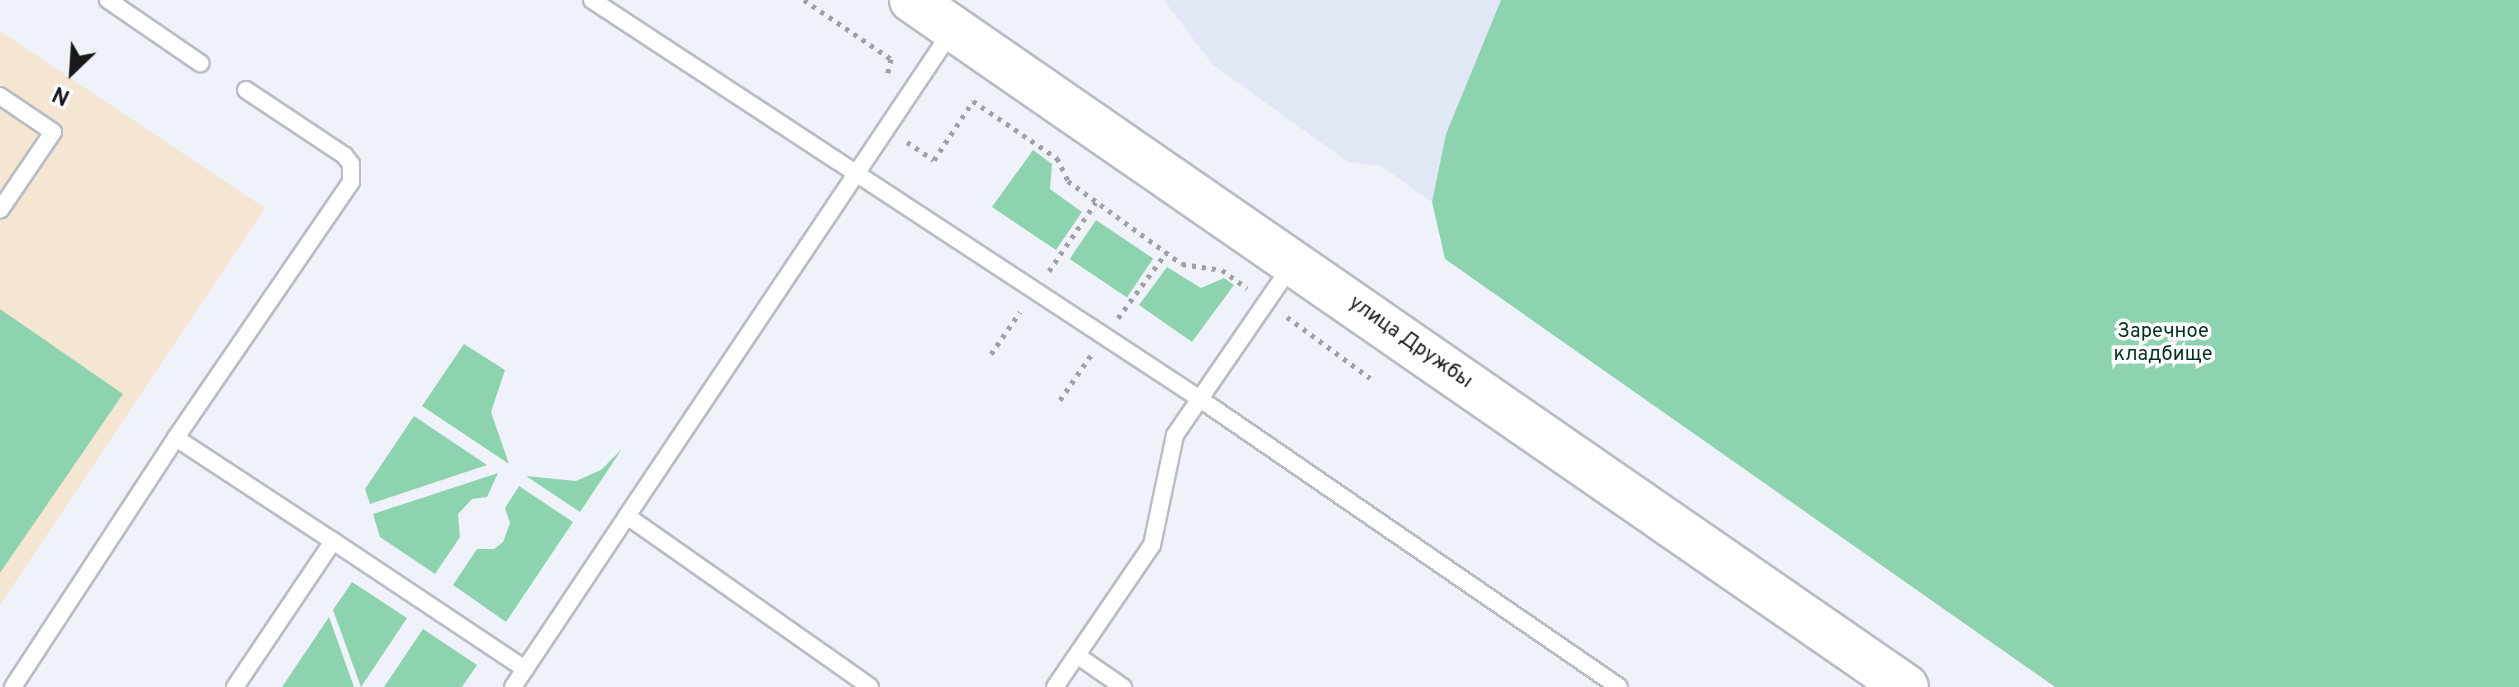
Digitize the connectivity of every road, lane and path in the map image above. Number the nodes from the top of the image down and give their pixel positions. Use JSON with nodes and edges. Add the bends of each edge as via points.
{"nodes":[{"id":1,"x":108,"y":0,"type":"edge"},
{"id":2,"x":592,"y":0,"type":"edge"},
{"id":3,"x":804,"y":0,"type":"edge"},
{"id":4,"x":912,"y":0,"type":"edge"},
{"id":5,"x":954,"y":28,"type":"junction"},
{"id":6,"x":200,"y":63,"type":"dead end"},
{"id":7,"x":246,"y":90,"type":"dead end"},
{"id":8,"x":0,"y":96,"type":"edge"},
{"id":9,"x":887,"y":128,"type":"junction"},
{"id":10,"x":856,"y":175,"type":"junction"},
{"id":11,"x":0,"y":210,"type":"edge"},
{"id":12,"x":1294,"y":263,"type":"junction"},
{"id":13,"x":1266,"y":302,"type":"junction"},
{"id":14,"x":1370,"y":378,"type":"dead end"},
{"id":15,"x":1200,"y":399,"type":"junction"},
{"id":16,"x":176,"y":438,"type":"junction"},
{"id":17,"x":627,"y":516,"type":"junction"},
{"id":18,"x":333,"y":541,"type":"junction"},
{"id":19,"x":1078,"y":656,"type":"junction"},
{"id":20,"x":525,"y":669,"type":"junction"},
{"id":21,"x":13,"y":687,"type":"edge"},
{"id":22,"x":235,"y":687,"type":"edge"},
{"id":23,"x":513,"y":687,"type":"edge"},
{"id":24,"x":870,"y":687,"type":"edge"},
{"id":25,"x":1055,"y":687,"type":"edge"},
{"id":26,"x":1123,"y":687,"type":"edge"},
{"id":27,"x":1619,"y":687,"type":"edge"},
{"id":28,"x":1906,"y":687,"type":"edge"}],
"edges":[{"from":1,"to":6,"type":"lane"},
{"from":2,"to":10,"type":"lane"},
{"from":3,"to":9,"type":"path","via":[[891,59],[878,123]]},
{"from":4,"to":5,"type":"main road","name":"улица Дружбы"},
{"from":5,"to":9,"type":"lane"},
{"from":5,"to":12,"type":"main road","name":"улица Дружбы"},
{"from":7,"to":16,"type":"lane","via":[[344,155],[351,164],[351,182]]},
{"from":8,"to":11,"type":"lane","via":[[53,132]]},
{"from":9,"to":10,"type":"lane"},
{"from":9,"to":13,"type":"path","via":[[934,160],[973,101],[1057,158],[1068,181],[1182,264],[1222,270]]},
{"from":10,"to":15,"type":"lane"},
{"from":10,"to":17,"type":"lane"},
{"from":12,"to":13,"type":"lane"},
{"from":12,"to":28,"type":"main road","name":"улица Дружбы"},
{"from":13,"to":14,"type":"path"},
{"from":13,"to":15,"type":"lane"},
{"from":15,"to":19,"type":"lane","via":[[1175,435],[1152,545]]},
{"from":15,"to":27,"type":"lane"},
{"from":16,"to":18,"type":"lane"},
{"from":16,"to":21,"type":"lane"},
{"from":17,"to":20,"type":"lane"},
{"from":17,"to":24,"type":"lane"},
{"from":18,"to":20,"type":"lane"},
{"from":18,"to":22,"type":"lane"},
{"from":19,"to":25,"type":"lane"},
{"from":19,"to":26,"type":"lane"},
{"from":20,"to":23,"type":"lane"}]}
